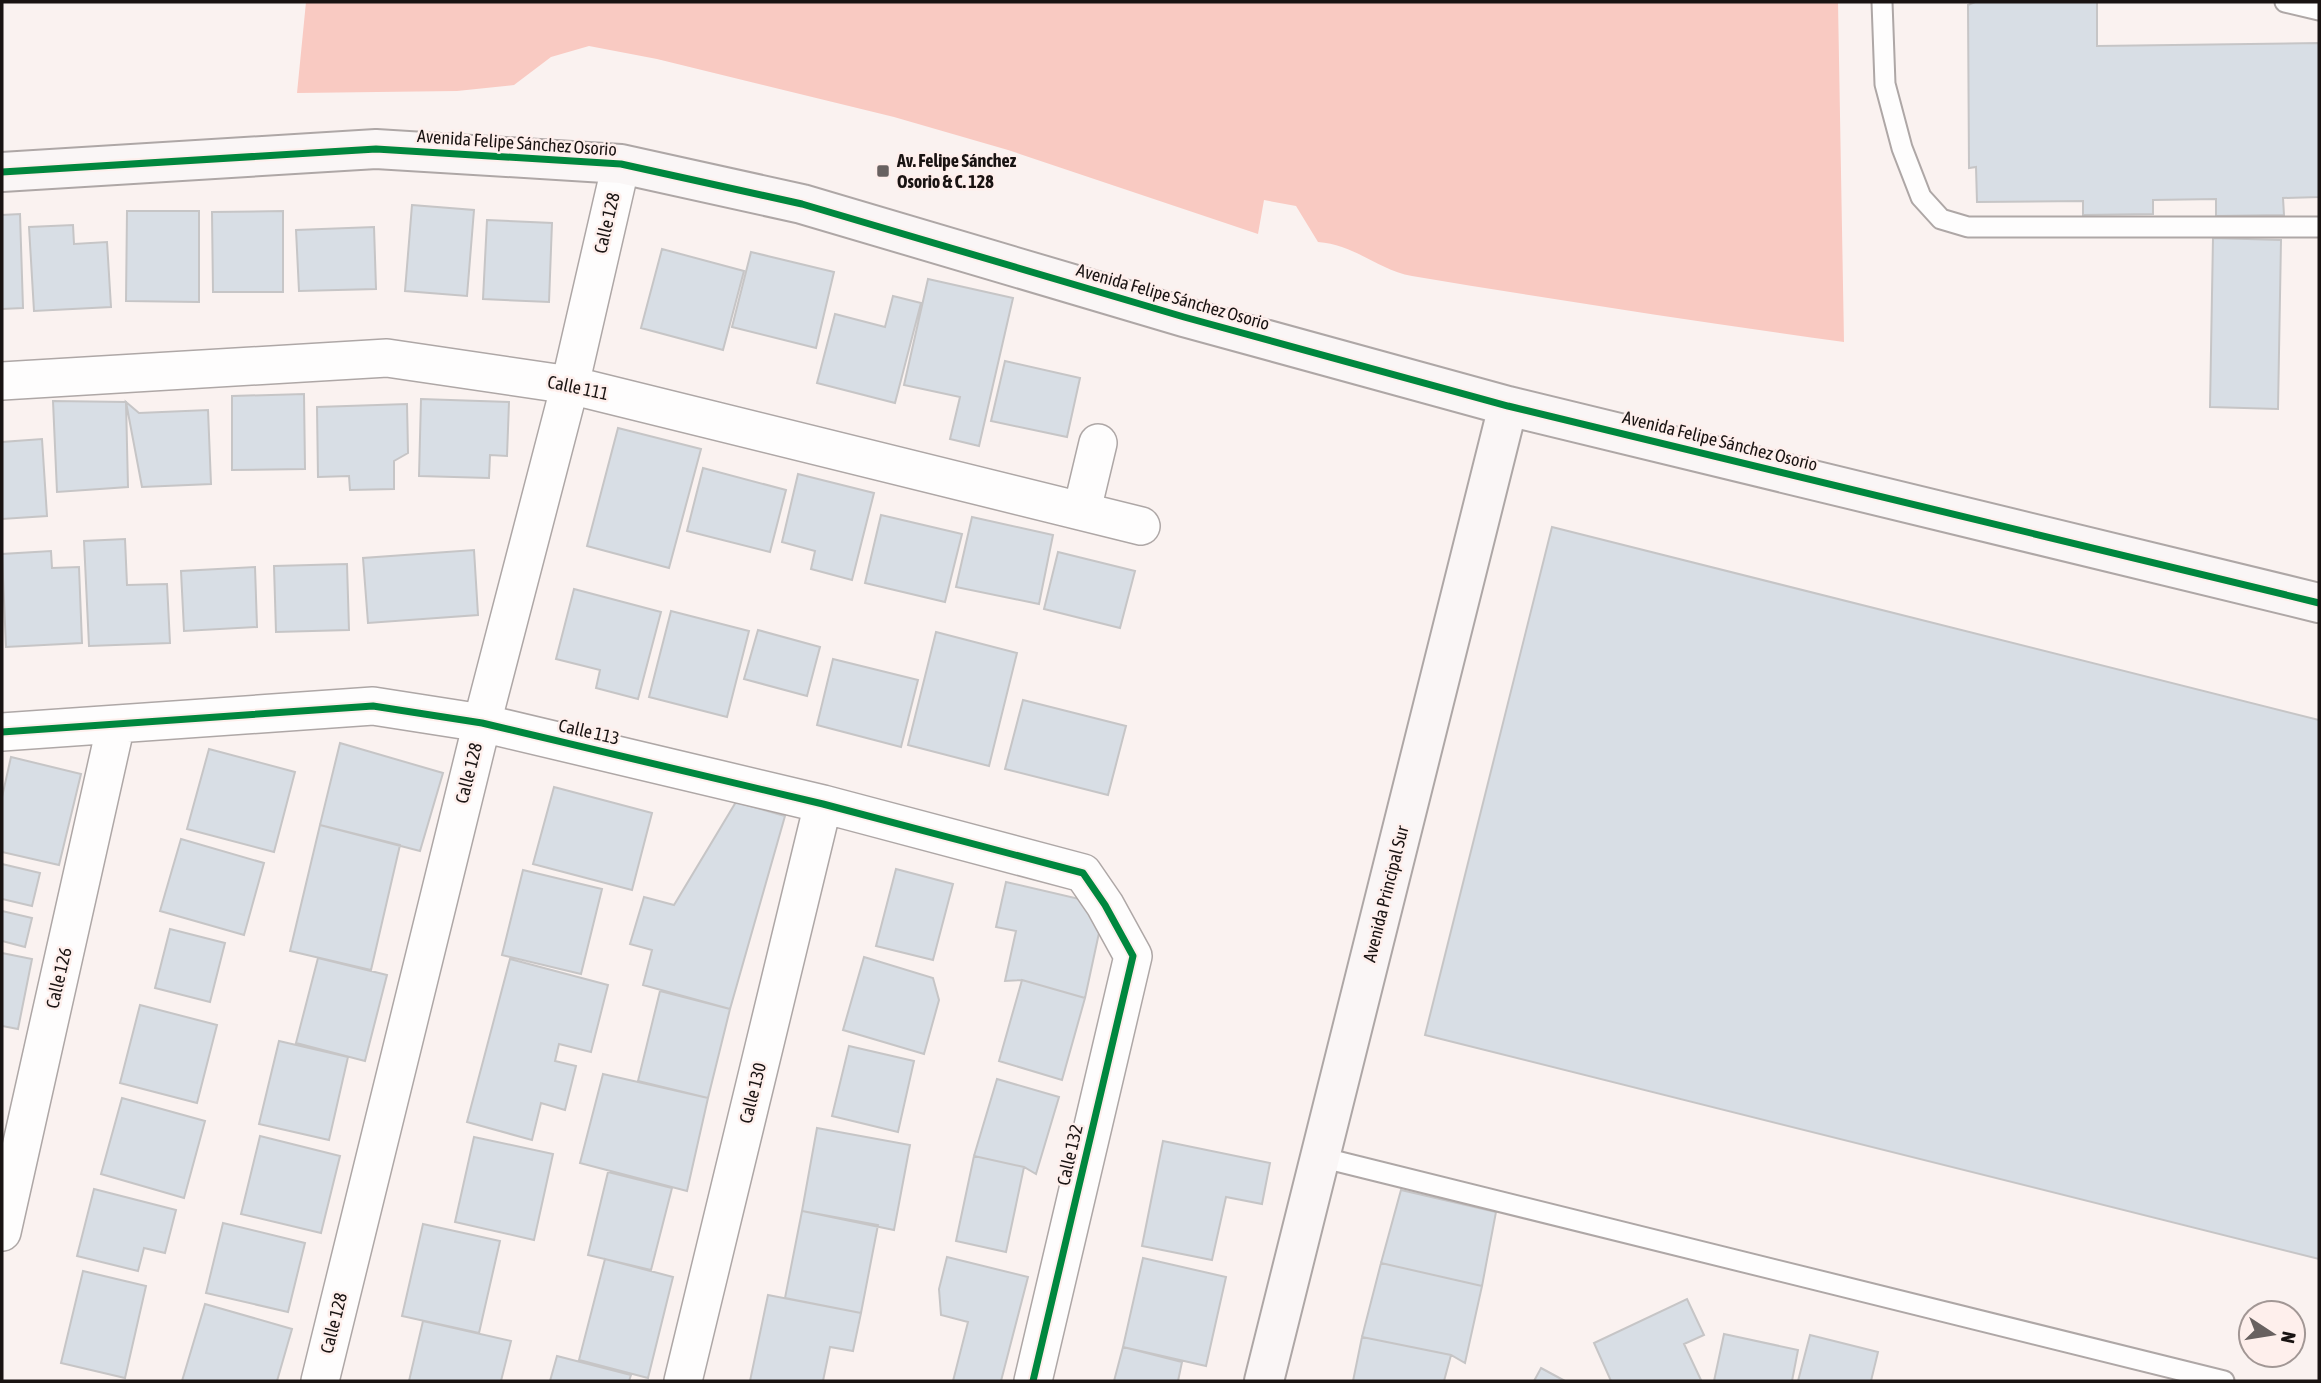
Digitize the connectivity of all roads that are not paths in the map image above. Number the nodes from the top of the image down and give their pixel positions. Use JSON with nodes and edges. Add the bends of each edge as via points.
{"nodes":[{"id":1,"x":1882,"y":2,"type":"edge"},
{"id":2,"x":2285,"y":2,"type":"edge"},
{"id":3,"x":2319,"y":10,"type":"edge"},
{"id":4,"x":621,"y":164,"type":"junction"},
{"id":5,"x":2,"y":172,"type":"edge"},
{"id":6,"x":2319,"y":227,"type":"edge"},
{"id":7,"x":2,"y":381,"type":"edge"},
{"id":8,"x":570,"y":385,"type":"junction"},
{"id":9,"x":1508,"y":406,"type":"junction"},
{"id":10,"x":1098,"y":443,"type":"dead end"},
{"id":11,"x":1082,"y":510,"type":"junction"},
{"id":12,"x":1141,"y":526,"type":"dead end"},
{"id":13,"x":2319,"y":603,"type":"edge"},
{"id":14,"x":482,"y":723,"type":"junction"},
{"id":15,"x":116,"y":724,"type":"junction"},
{"id":16,"x":2,"y":732,"type":"edge"},
{"id":17,"x":822,"y":804,"type":"junction"},
{"id":18,"x":1122,"y":937,"type":"joint"},
{"id":19,"x":1320,"y":1157,"type":"junction"},
{"id":20,"x":2,"y":1232,"type":"edge"},
{"id":21,"x":320,"y":1381,"type":"edge"},
{"id":22,"x":683,"y":1381,"type":"edge"},
{"id":23,"x":1032,"y":1381,"type":"edge"},
{"id":24,"x":1264,"y":1381,"type":"edge"},
{"id":25,"x":2224,"y":1381,"type":"edge"}],
"edges":[{"from":1,"to":6,"type":"lane","via":[[1885,84],[1898,135],[1921,197],[1941,219],[1968,227]]},
{"from":2,"to":3,"type":"lane"},
{"from":4,"to":5,"type":"street","name":"Avenida Felipe Sánchez Osorio","via":[[376,149]]},
{"from":4,"to":8,"type":"street","name":"Calle 128"},
{"from":4,"to":9,"type":"street","name":"Avenida Felipe Sánchez Osorio","via":[[802,204],[1184,317]]},
{"from":7,"to":8,"type":"street","name":"Calle 111","via":[[387,358]]},
{"from":8,"to":11,"type":"street","name":"Calle 111"},
{"from":8,"to":14,"type":"street","name":"Calle 128"},
{"from":9,"to":13,"type":"street","name":"Avenida Felipe Sánchez Osorio"},
{"from":9,"to":19,"type":"street","name":"Avenida Principal Sur"},
{"from":10,"to":11,"type":"street"},
{"from":11,"to":12,"type":"street","name":"Calle 111"},
{"from":14,"to":15,"type":"street","name":"Calle 113","via":[[373,706]]},
{"from":14,"to":17,"type":"street","name":"Calle 113"},
{"from":14,"to":21,"type":"street","name":"Calle 128"},
{"from":15,"to":16,"type":"street","name":"Calle 113"},
{"from":15,"to":20,"type":"street","name":"Calle 126"},
{"from":17,"to":18,"type":"street","name":"Calle 113","via":[[1083,873]]},
{"from":17,"to":22,"type":"street","name":"Calle 130"},
{"from":18,"to":23,"type":"street","name":"Calle 132","via":[[1133,956]]},
{"from":19,"to":24,"type":"street","name":"Avenida Principal Sur"},
{"from":19,"to":25,"type":"lane"}]}
